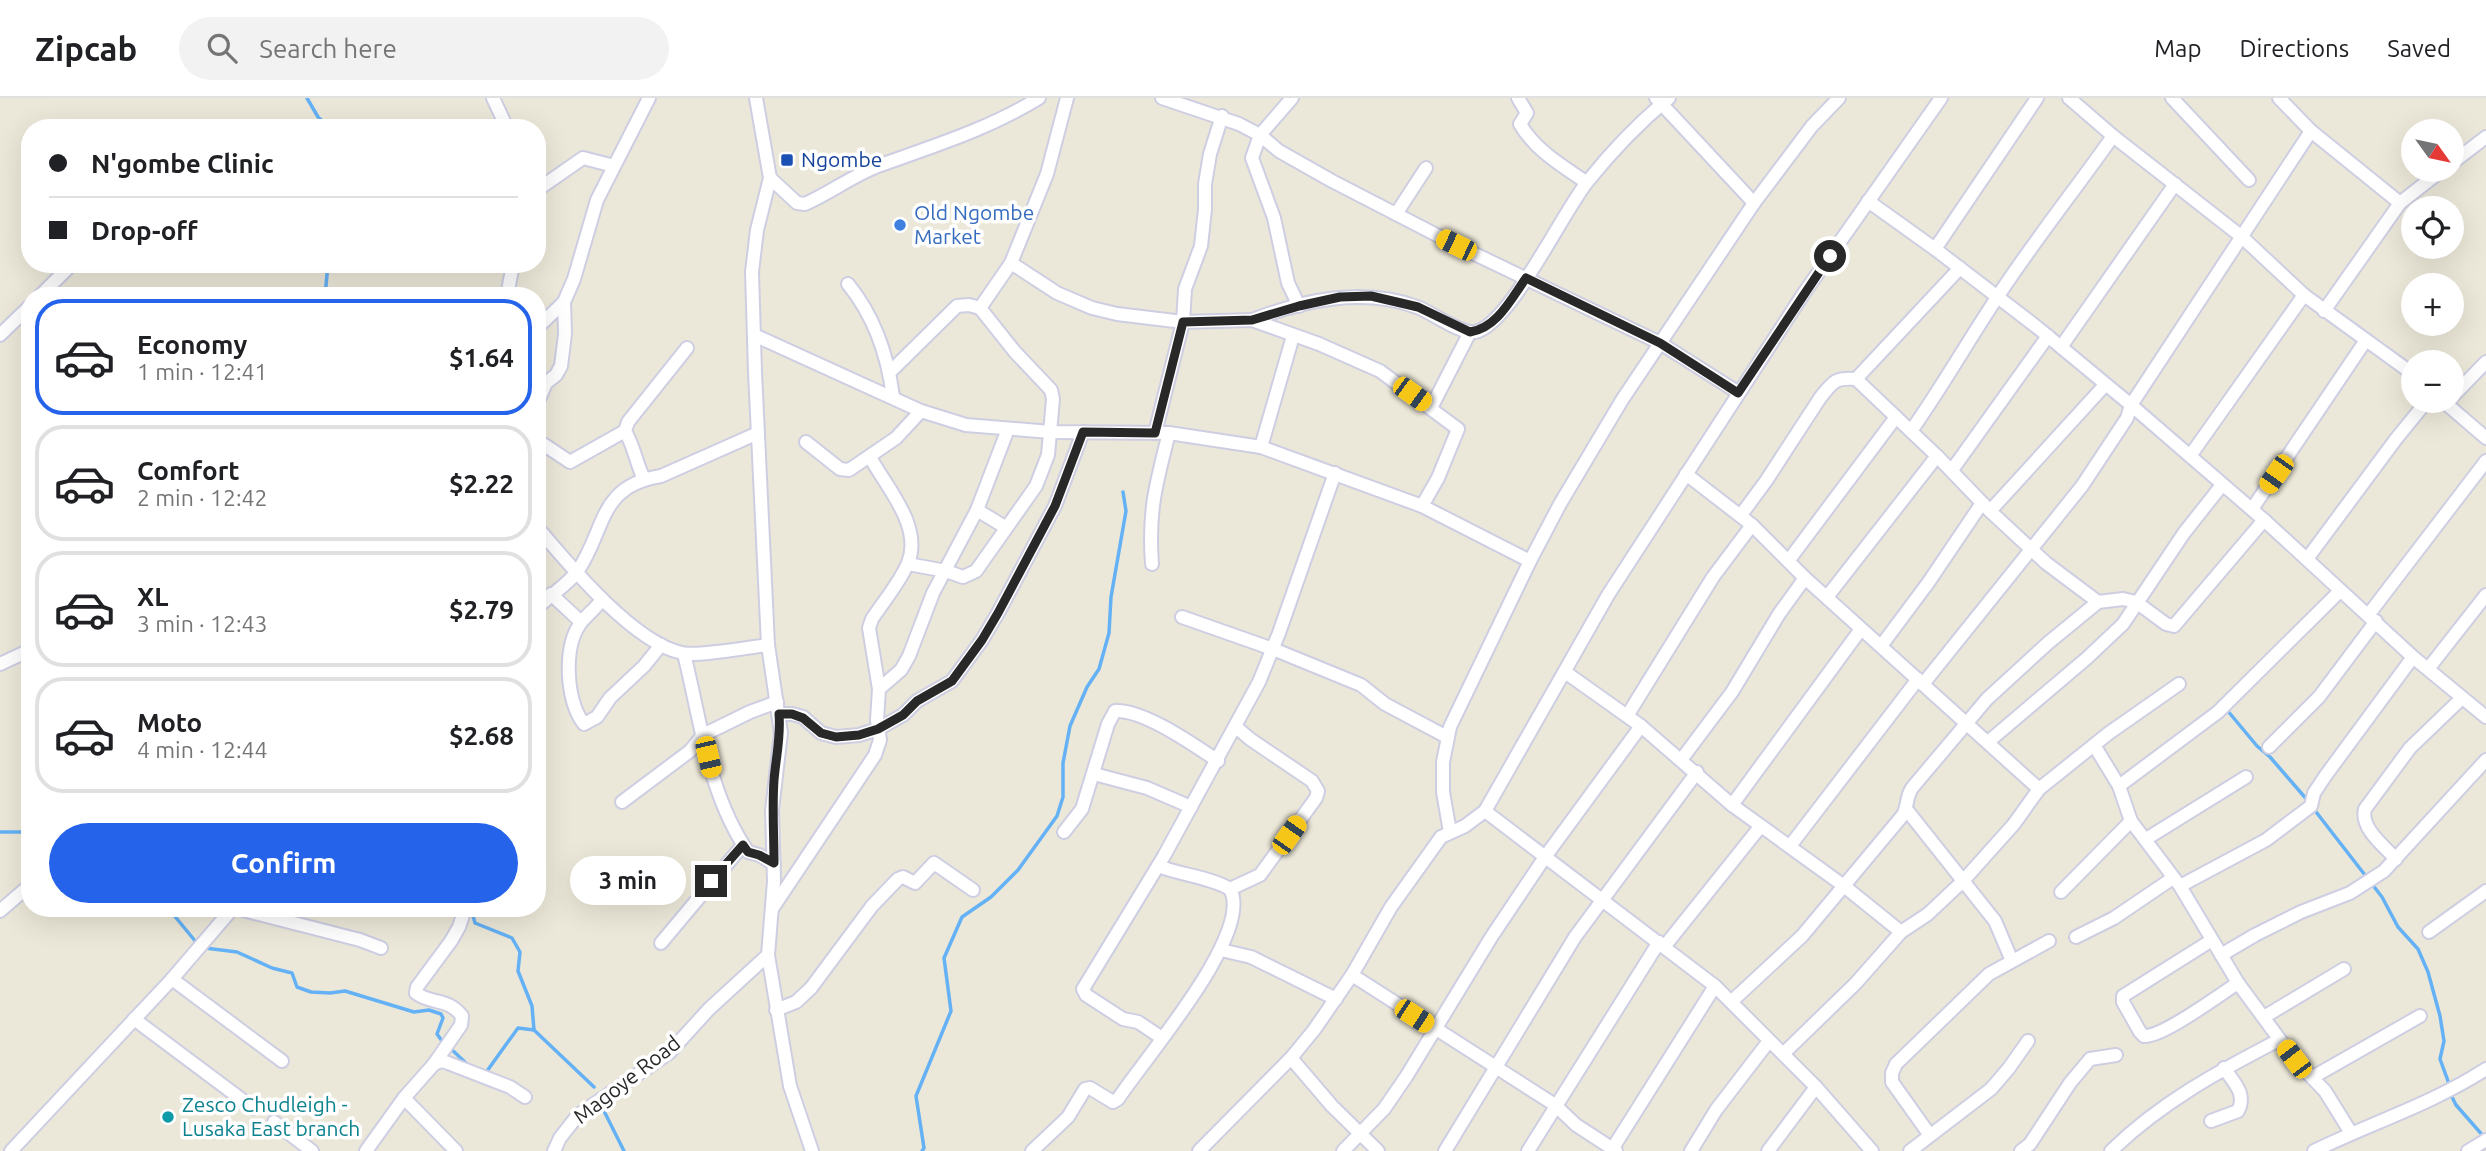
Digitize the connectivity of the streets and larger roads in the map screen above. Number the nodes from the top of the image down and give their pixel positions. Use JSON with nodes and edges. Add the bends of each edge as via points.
{"nodes":[{"id":1,"x":493,"y":98,"type":"edge"},
{"id":2,"x":649,"y":98,"type":"edge"},
{"id":3,"x":1039,"y":98,"type":"edge"},
{"id":4,"x":1068,"y":98,"type":"edge"},
{"id":5,"x":1162,"y":98,"type":"edge"},
{"id":6,"x":1292,"y":98,"type":"edge"},
{"id":7,"x":1518,"y":98,"type":"edge"},
{"id":8,"x":1941,"y":98,"type":"edge"},
{"id":9,"x":2037,"y":98,"type":"edge"},
{"id":10,"x":2069,"y":98,"type":"edge"},
{"id":11,"x":2172,"y":98,"type":"edge"},
{"id":12,"x":2279,"y":98,"type":"edge"},
{"id":13,"x":761,"y":99,"type":"edge"},
{"id":14,"x":1662,"y":100,"type":"edge"},
{"id":15,"x":1834,"y":100,"type":"edge"},
{"id":16,"x":1222,"y":116,"type":"junction"},
{"id":17,"x":503,"y":119,"type":"edge"},
{"id":18,"x":2311,"y":131,"type":"junction"},
{"id":19,"x":1260,"y":135,"type":"junction"},
{"id":20,"x":2113,"y":136,"type":"junction"},
{"id":21,"x":2486,"y":137,"type":"edge"},
{"id":22,"x":2464,"y":154,"type":"edge"},
{"id":23,"x":614,"y":166,"type":"junction"},
{"id":24,"x":1426,"y":168,"type":"dead end"},
{"id":25,"x":770,"y":178,"type":"junction"},
{"id":26,"x":2249,"y":180,"type":"dead end"},
{"id":27,"x":1586,"y":182,"type":"junction"},
{"id":28,"x":2427,"y":182,"type":"edge"},
{"id":29,"x":546,"y":184,"type":"edge"},
{"id":30,"x":2175,"y":184,"type":"junction"},
{"id":31,"x":1868,"y":201,"type":"junction"},
{"id":32,"x":1754,"y":203,"type":"junction"},
{"id":33,"x":2400,"y":204,"type":"junction"},
{"id":34,"x":1396,"y":214,"type":"junction"},
{"id":35,"x":2242,"y":237,"type":"junction"},
{"id":36,"x":1936,"y":249,"type":"junction"},
{"id":37,"x":1011,"y":263,"type":"junction"},
{"id":38,"x":1961,"y":268,"type":"junction"},
{"id":39,"x":63,"y":273,"type":"edge"},
{"id":40,"x":1526,"y":278,"type":"junction"},
{"id":41,"x":848,"y":284,"type":"dead end"},
{"id":42,"x":49,"y":287,"type":"edge"},
{"id":43,"x":2304,"y":295,"type":"junction"},
{"id":44,"x":1997,"y":297,"type":"junction"},
{"id":45,"x":564,"y":302,"type":"junction"},
{"id":46,"x":1299,"y":306,"type":"junction"},
{"id":47,"x":980,"y":308,"type":"junction"},
{"id":48,"x":2324,"y":311,"type":"junction"},
{"id":49,"x":21,"y":315,"type":"edge"},
{"id":50,"x":546,"y":319,"type":"edge"},
{"id":51,"x":1252,"y":320,"type":"junction"},
{"id":52,"x":1183,"y":322,"type":"junction"},
{"id":53,"x":1470,"y":332,"type":"junction"},
{"id":54,"x":0,"y":335,"type":"edge"},
{"id":55,"x":754,"y":335,"type":"junction"},
{"id":56,"x":1293,"y":336,"type":"junction"},
{"id":57,"x":2048,"y":336,"type":"junction"},
{"id":58,"x":2366,"y":340,"type":"junction"},
{"id":59,"x":1660,"y":343,"type":"junction"},
{"id":60,"x":2061,"y":347,"type":"junction"},
{"id":61,"x":687,"y":348,"type":"dead end"},
{"id":62,"x":2486,"y":362,"type":"edge"},
{"id":63,"x":2401,"y":365,"type":"edge"},
{"id":64,"x":890,"y":372,"type":"junction"},
{"id":65,"x":1856,"y":379,"type":"junction"},
{"id":66,"x":546,"y":383,"type":"edge"},
{"id":67,"x":2464,"y":383,"type":"edge"},
{"id":68,"x":2105,"y":385,"type":"junction"},
{"id":69,"x":1738,"y":393,"type":"junction"},
{"id":70,"x":893,"y":397,"type":"junction"},
{"id":71,"x":2131,"y":405,"type":"junction"},
{"id":72,"x":1431,"y":408,"type":"junction"},
{"id":73,"x":921,"y":411,"type":"junction"},
{"id":74,"x":2417,"y":413,"type":"edge"},
{"id":75,"x":2461,"y":413,"type":"edge"},
{"id":76,"x":1896,"y":417,"type":"junction"},
{"id":77,"x":1008,"y":429,"type":"junction"},
{"id":78,"x":625,"y":431,"type":"junction"},
{"id":79,"x":1911,"y":431,"type":"junction"},
{"id":80,"x":1051,"y":432,"type":"junction"},
{"id":81,"x":1083,"y":432,"type":"junction"},
{"id":82,"x":758,"y":433,"type":"junction"},
{"id":83,"x":1155,"y":433,"type":"junction"},
{"id":84,"x":1169,"y":433,"type":"junction"},
{"id":85,"x":2486,"y":437,"type":"edge"},
{"id":86,"x":806,"y":442,"type":"dead end"},
{"id":87,"x":546,"y":446,"type":"edge"},
{"id":88,"x":1261,"y":447,"type":"junction"},
{"id":89,"x":1937,"y":456,"type":"junction"},
{"id":90,"x":2190,"y":456,"type":"junction"},
{"id":91,"x":870,"y":457,"type":"junction"},
{"id":92,"x":2486,"y":461,"type":"edge"},
{"id":93,"x":1952,"y":470,"type":"junction"},
{"id":94,"x":1335,"y":473,"type":"junction"},
{"id":95,"x":1686,"y":474,"type":"junction"},
{"id":96,"x":644,"y":479,"type":"junction"},
{"id":97,"x":2222,"y":485,"type":"junction"},
{"id":98,"x":1422,"y":506,"type":"junction"},
{"id":99,"x":1986,"y":507,"type":"junction"},
{"id":100,"x":2252,"y":509,"type":"junction"},
{"id":101,"x":977,"y":510,"type":"junction"},
{"id":102,"x":1741,"y":515,"type":"junction"},
{"id":103,"x":2264,"y":520,"type":"junction"},
{"id":104,"x":1752,"y":525,"type":"junction"},
{"id":105,"x":1005,"y":527,"type":"junction"},
{"id":106,"x":546,"y":538,"type":"edge"},
{"id":107,"x":2032,"y":550,"type":"junction"},
{"id":108,"x":1789,"y":559,"type":"junction"},
{"id":109,"x":2307,"y":559,"type":"junction"},
{"id":110,"x":1530,"y":561,"type":"junction"},
{"id":111,"x":908,"y":564,"type":"junction"},
{"id":112,"x":1152,"y":564,"type":"dead end"},
{"id":113,"x":946,"y":571,"type":"junction"},
{"id":114,"x":576,"y":573,"type":"junction"},
{"id":115,"x":1805,"y":578,"type":"junction"},
{"id":116,"x":2340,"y":591,"type":"junction"},
{"id":117,"x":551,"y":594,"type":"junction"},
{"id":118,"x":2486,"y":595,"type":"edge"},
{"id":119,"x":1827,"y":597,"type":"junction"},
{"id":120,"x":546,"y":599,"type":"edge"},
{"id":121,"x":602,"y":599,"type":"junction"},
{"id":122,"x":2136,"y":601,"type":"junction"},
{"id":123,"x":2098,"y":602,"type":"junction"},
{"id":124,"x":1182,"y":617,"type":"dead end"},
{"id":125,"x":2373,"y":618,"type":"junction"},
{"id":126,"x":581,"y":622,"type":"junction"},
{"id":127,"x":1861,"y":629,"type":"junction"},
{"id":128,"x":661,"y":645,"type":"junction"},
{"id":129,"x":768,"y":645,"type":"junction"},
{"id":130,"x":1881,"y":646,"type":"junction"},
{"id":131,"x":1273,"y":649,"type":"junction"},
{"id":132,"x":21,"y":654,"type":"edge"},
{"id":133,"x":684,"y":654,"type":"junction"},
{"id":134,"x":2413,"y":657,"type":"junction"},
{"id":135,"x":0,"y":664,"type":"edge"},
{"id":136,"x":2428,"y":669,"type":"junction"},
{"id":137,"x":1565,"y":672,"type":"junction"},
{"id":138,"x":1920,"y":681,"type":"junction"},
{"id":139,"x":2179,"y":684,"type":"dead end"},
{"id":140,"x":878,"y":689,"type":"junction"},
{"id":141,"x":2462,"y":698,"type":"junction"},
{"id":142,"x":778,"y":708,"type":"junction"},
{"id":143,"x":1627,"y":716,"type":"junction"},
{"id":144,"x":2486,"y":717,"type":"edge"},
{"id":145,"x":1966,"y":722,"type":"junction"},
{"id":146,"x":1641,"y":726,"type":"junction"},
{"id":147,"x":1236,"y":727,"type":"junction"},
{"id":148,"x":878,"y":729,"type":"junction"},
{"id":149,"x":703,"y":735,"type":"junction"},
{"id":150,"x":1447,"y":737,"type":"junction"},
{"id":151,"x":1989,"y":742,"type":"junction"},
{"id":152,"x":2094,"y":746,"type":"junction"},
{"id":153,"x":2269,"y":747,"type":"dead end"},
{"id":154,"x":1681,"y":760,"type":"junction"},
{"id":155,"x":2486,"y":760,"type":"edge"},
{"id":156,"x":1217,"y":761,"type":"junction"},
{"id":157,"x":1697,"y":772,"type":"junction"},
{"id":158,"x":1094,"y":774,"type":"junction"},
{"id":159,"x":2246,"y":777,"type":"dead end"},
{"id":160,"x":2119,"y":786,"type":"junction"},
{"id":161,"x":2039,"y":789,"type":"junction"},
{"id":162,"x":622,"y":802,"type":"dead end"},
{"id":163,"x":1732,"y":805,"type":"junction"},
{"id":164,"x":1191,"y":807,"type":"junction"},
{"id":165,"x":1906,"y":810,"type":"junction"},
{"id":166,"x":1485,"y":811,"type":"junction"},
{"id":167,"x":2131,"y":821,"type":"junction"},
{"id":168,"x":1760,"y":827,"type":"junction"},
{"id":169,"x":1065,"y":832,"type":"dead end"},
{"id":170,"x":1450,"y":832,"type":"junction"},
{"id":171,"x":2146,"y":839,"type":"junction"},
{"id":172,"x":743,"y":845,"type":"junction"},
{"id":173,"x":1790,"y":846,"type":"junction"},
{"id":174,"x":1545,"y":857,"type":"junction"},
{"id":175,"x":2396,"y":859,"type":"junction"},
{"id":176,"x":774,"y":863,"type":"junction"},
{"id":177,"x":1158,"y":866,"type":"junction"},
{"id":178,"x":1963,"y":881,"type":"junction"},
{"id":179,"x":2176,"y":882,"type":"junction"},
{"id":180,"x":1844,"y":886,"type":"junction"},
{"id":181,"x":1230,"y":889,"type":"junction"},
{"id":182,"x":973,"y":890,"type":"dead end"},
{"id":183,"x":2486,"y":891,"type":"edge"},
{"id":184,"x":2061,"y":892,"type":"dead end"},
{"id":185,"x":21,"y":893,"type":"edge"},
{"id":186,"x":1602,"y":899,"type":"junction"},
{"id":187,"x":772,"y":909,"type":"junction"},
{"id":188,"x":0,"y":911,"type":"edge"},
{"id":189,"x":226,"y":917,"type":"edge"},
{"id":190,"x":269,"y":917,"type":"edge"},
{"id":191,"x":462,"y":917,"type":"edge"},
{"id":192,"x":1901,"y":932,"type":"junction"},
{"id":193,"x":2429,"y":932,"type":"dead end"},
{"id":194,"x":2076,"y":937,"type":"dead end"},
{"id":195,"x":2212,"y":940,"type":"junction"},
{"id":196,"x":2049,"y":941,"type":"dead end"},
{"id":197,"x":661,"y":943,"type":"dead end"},
{"id":198,"x":1661,"y":945,"type":"junction"},
{"id":199,"x":381,"y":948,"type":"dead end"},
{"id":200,"x":1220,"y":950,"type":"junction"},
{"id":201,"x":768,"y":955,"type":"junction"},
{"id":202,"x":2221,"y":955,"type":"junction"},
{"id":203,"x":2012,"y":961,"type":"junction"},
{"id":204,"x":2344,"y":969,"type":"dead end"},
{"id":205,"x":1352,"y":975,"type":"junction"},
{"id":206,"x":172,"y":979,"type":"junction"},
{"id":207,"x":2238,"y":983,"type":"junction"},
{"id":208,"x":1715,"y":986,"type":"junction"},
{"id":209,"x":1336,"y":999,"type":"junction"},
{"id":210,"x":1731,"y":1002,"type":"junction"},
{"id":211,"x":776,"y":1010,"type":"junction"},
{"id":212,"x":2420,"y":1016,"type":"dead end"},
{"id":213,"x":2264,"y":1017,"type":"junction"},
{"id":214,"x":134,"y":1019,"type":"junction"},
{"id":215,"x":1435,"y":1030,"type":"junction"},
{"id":216,"x":1162,"y":1038,"type":"junction"},
{"id":217,"x":2279,"y":1040,"type":"junction"},
{"id":218,"x":1769,"y":1041,"type":"junction"},
{"id":219,"x":2028,"y":1041,"type":"dead end"},
{"id":220,"x":1783,"y":1054,"type":"junction"},
{"id":221,"x":2116,"y":1055,"type":"dead end"},
{"id":222,"x":1291,"y":1059,"type":"junction"},
{"id":223,"x":282,"y":1061,"type":"dead end"},
{"id":224,"x":434,"y":1064,"type":"junction"},
{"id":225,"x":1494,"y":1068,"type":"junction"},
{"id":226,"x":2224,"y":1068,"type":"junction"},
{"id":227,"x":2486,"y":1069,"type":"edge"},
{"id":228,"x":2313,"y":1077,"type":"junction"},
{"id":229,"x":1816,"y":1087,"type":"junction"},
{"id":230,"x":524,"y":1097,"type":"dead end"},
{"id":231,"x":404,"y":1098,"type":"junction"},
{"id":232,"x":1555,"y":1105,"type":"junction"},
{"id":233,"x":253,"y":1108,"type":"dead end"},
{"id":234,"x":2211,"y":1121,"type":"dead end"},
{"id":235,"x":274,"y":1122,"type":"dead end"},
{"id":236,"x":1360,"y":1132,"type":"junction"},
{"id":237,"x":2351,"y":1133,"type":"junction"},
{"id":238,"x":1929,"y":1134,"type":"junction"},
{"id":239,"x":2486,"y":1140,"type":"edge"},
{"id":240,"x":1613,"y":1150,"type":"edge"},
{"id":241,"x":11,"y":1151,"type":"edge"},
{"id":242,"x":312,"y":1151,"type":"edge"},
{"id":243,"x":366,"y":1151,"type":"edge"},
{"id":244,"x":456,"y":1151,"type":"edge"},
{"id":245,"x":554,"y":1151,"type":"edge"},
{"id":246,"x":812,"y":1151,"type":"edge"},
{"id":247,"x":1032,"y":1151,"type":"edge"},
{"id":248,"x":1199,"y":1151,"type":"edge"},
{"id":249,"x":1343,"y":1151,"type":"edge"},
{"id":250,"x":1378,"y":1151,"type":"edge"},
{"id":251,"x":1445,"y":1151,"type":"edge"},
{"id":252,"x":1528,"y":1151,"type":"edge"},
{"id":253,"x":1690,"y":1151,"type":"edge"},
{"id":254,"x":1768,"y":1151,"type":"edge"},
{"id":255,"x":1872,"y":1151,"type":"edge"},
{"id":256,"x":1910,"y":1151,"type":"edge"},
{"id":257,"x":2021,"y":1151,"type":"edge"},
{"id":258,"x":2112,"y":1151,"type":"edge"},
{"id":259,"x":2314,"y":1151,"type":"edge"},
{"id":260,"x":2468,"y":1151,"type":"edge"}],
"edges":[{"from":1,"to":17,"type":"street"},
{"from":2,"to":23,"type":"street"},
{"from":3,"to":25,"type":"street","via":[[965,136],[876,167],[805,204]]},
{"from":4,"to":37,"type":"street","via":[[1047,174]]},
{"from":5,"to":16,"type":"street"},
{"from":6,"to":19,"type":"street"},
{"from":7,"to":27,"type":"street","via":[[1527,113],[1520,124],[1539,149]]},
{"from":8,"to":31,"type":"street"},
{"from":9,"to":36,"type":"street"},
{"from":10,"to":20,"type":"street"},
{"from":11,"to":26,"type":"street"},
{"from":12,"to":18,"type":"street"},
{"from":13,"to":25,"type":"street"},
{"from":14,"to":27,"type":"street"},
{"from":14,"to":32,"type":"street"},
{"from":15,"to":32,"type":"street"},
{"from":16,"to":19,"type":"street"},
{"from":16,"to":52,"type":"street","via":[[1210,155],[1201,246],[1185,289]]},
{"from":18,"to":33,"type":"street"},
{"from":18,"to":35,"type":"street"},
{"from":19,"to":34,"type":"street","via":[[1279,151]]},
{"from":19,"to":46,"type":"street","via":[[1252,158]]},
{"from":20,"to":30,"type":"street"},
{"from":20,"to":44,"type":"street"},
{"from":21,"to":22,"type":"street"},
{"from":23,"to":29,"type":"street","via":[[583,158]]},
{"from":23,"to":45,"type":"street","via":[[597,200]]},
{"from":24,"to":34,"type":"street"},
{"from":25,"to":55,"type":"street","via":[[752,272]]},
{"from":27,"to":40,"type":"street"},
{"from":28,"to":33,"type":"street"},
{"from":30,"to":35,"type":"street"},
{"from":30,"to":60,"type":"street"},
{"from":31,"to":36,"type":"street"},
{"from":31,"to":69,"type":"street"},
{"from":32,"to":59,"type":"street"},
{"from":33,"to":48,"type":"street"},
{"from":34,"to":40,"type":"street"},
{"from":35,"to":43,"type":"street"},
{"from":35,"to":71,"type":"street"},
{"from":36,"to":38,"type":"street"},
{"from":37,"to":47,"type":"street"},
{"from":37,"to":52,"type":"street","via":[[1057,293],[1092,308]]},
{"from":38,"to":44,"type":"street"},
{"from":38,"to":65,"type":"street"},
{"from":39,"to":42,"type":"street"},
{"from":40,"to":53,"type":"street","via":[[1486,328]]},
{"from":40,"to":59,"type":"street"},
{"from":41,"to":64,"type":"street","via":[[870,316]]},
{"from":43,"to":48,"type":"street"},
{"from":43,"to":90,"type":"street"},
{"from":44,"to":57,"type":"street"},
{"from":44,"to":79,"type":"street"},
{"from":45,"to":50,"type":"street"},
{"from":45,"to":66,"type":"street","via":[[561,366]]},
{"from":46,"to":51,"type":"street"},
{"from":46,"to":53,"type":"street","via":[[1371,296],[1418,307]]},
{"from":47,"to":64,"type":"street","via":[[957,306]]},
{"from":47,"to":80,"type":"street","via":[[1051,390]]},
{"from":48,"to":58,"type":"street"},
{"from":49,"to":54,"type":"street"},
{"from":51,"to":52,"type":"street"},
{"from":51,"to":56,"type":"street"},
{"from":52,"to":83,"type":"street"},
{"from":53,"to":72,"type":"street"},
{"from":55,"to":70,"type":"street"},
{"from":55,"to":82,"type":"street"},
{"from":56,"to":72,"type":"street","via":[[1380,371]]},
{"from":56,"to":88,"type":"street"},
{"from":57,"to":60,"type":"street"},
{"from":57,"to":93,"type":"street"},
{"from":58,"to":63,"type":"street"},
{"from":58,"to":100,"type":"street"},
{"from":59,"to":69,"type":"street"},
{"from":59,"to":110,"type":"street","via":[[1592,447]]},
{"from":60,"to":68,"type":"street"},
{"from":61,"to":78,"type":"street"},
{"from":62,"to":67,"type":"street"},
{"from":64,"to":70,"type":"street"},
{"from":65,"to":76,"type":"street"},
{"from":65,"to":102,"type":"street","via":[[1842,377],[1829,386]]},
{"from":68,"to":71,"type":"street"},
{"from":68,"to":99,"type":"street"},
{"from":69,"to":95,"type":"street"},
{"from":70,"to":73,"type":"street"},
{"from":71,"to":90,"type":"street"},
{"from":71,"to":107,"type":"street","via":[[2082,486]]},
{"from":72,"to":98,"type":"street","via":[[1457,427],[1458,433]]},
{"from":73,"to":77,"type":"street","via":[[966,425]]},
{"from":73,"to":91,"type":"street"},
{"from":74,"to":109,"type":"street"},
{"from":75,"to":85,"type":"street"},
{"from":76,"to":79,"type":"street"},
{"from":76,"to":108,"type":"street"},
{"from":77,"to":80,"type":"street"},
{"from":77,"to":101,"type":"street"},
{"from":78,"to":87,"type":"street","via":[[577,460],[570,461]]},
{"from":78,"to":96,"type":"street"},
{"from":79,"to":89,"type":"street"},
{"from":80,"to":81,"type":"street"},
{"from":80,"to":105,"type":"street","via":[[1036,486]]},
{"from":81,"to":83,"type":"street"},
{"from":81,"to":148,"type":"street","via":[[1055,506],[967,661],[952,681]]},
{"from":82,"to":96,"type":"street","via":[[661,476]]},
{"from":82,"to":129,"type":"street"},
{"from":83,"to":84,"type":"street"},
{"from":84,"to":88,"type":"street"},
{"from":84,"to":112,"type":"street","via":[[1153,494]]},
{"from":86,"to":91,"type":"street","via":[[845,471]]},
{"from":88,"to":94,"type":"street"},
{"from":89,"to":93,"type":"street"},
{"from":89,"to":119,"type":"street"},
{"from":90,"to":97,"type":"street"},
{"from":91,"to":111,"type":"street","via":[[909,527]]},
{"from":92,"to":125,"type":"street"},
{"from":93,"to":99,"type":"street"},
{"from":94,"to":98,"type":"street"},
{"from":94,"to":131,"type":"street"},
{"from":95,"to":102,"type":"street"},
{"from":95,"to":137,"type":"street"},
{"from":96,"to":114,"type":"street","via":[[613,501]]},
{"from":97,"to":100,"type":"street"},
{"from":97,"to":122,"type":"street"},
{"from":98,"to":110,"type":"street"},
{"from":99,"to":107,"type":"street"},
{"from":99,"to":130,"type":"street"},
{"from":100,"to":103,"type":"street"},
{"from":101,"to":105,"type":"street"},
{"from":101,"to":113,"type":"street"},
{"from":102,"to":104,"type":"street"},
{"from":103,"to":109,"type":"street"},
{"from":103,"to":122,"type":"street","via":[[2174,626],[2166,625]]},
{"from":104,"to":108,"type":"street"},
{"from":104,"to":143,"type":"street","via":[[1713,577]]},
{"from":105,"to":113,"type":"street","via":[[976,571],[963,578]]},
{"from":106,"to":114,"type":"street"},
{"from":107,"to":123,"type":"street"},
{"from":107,"to":138,"type":"street"},
{"from":108,"to":115,"type":"street"},
{"from":109,"to":116,"type":"street"},
{"from":110,"to":150,"type":"street"},
{"from":111,"to":113,"type":"street"},
{"from":111,"to":140,"type":"street","via":[[869,628]]},
{"from":113,"to":140,"type":"street","via":[[901,670]]},
{"from":114,"to":117,"type":"street"},
{"from":114,"to":121,"type":"street"},
{"from":115,"to":119,"type":"street"},
{"from":115,"to":154,"type":"street","via":[[1732,692]]},
{"from":116,"to":125,"type":"street"},
{"from":116,"to":160,"type":"street","via":[[2218,712]]},
{"from":117,"to":120,"type":"street"},
{"from":117,"to":126,"type":"street"},
{"from":118,"to":136,"type":"street"},
{"from":119,"to":127,"type":"street"},
{"from":121,"to":126,"type":"street"},
{"from":121,"to":128,"type":"street"},
{"from":122,"to":123,"type":"street"},
{"from":122,"to":151,"type":"street","via":[[2123,624]]},
{"from":123,"to":145,"type":"street"},
{"from":124,"to":131,"type":"street"},
{"from":125,"to":134,"type":"street"},
{"from":125,"to":153,"type":"street","via":[[2319,696]]},
{"from":126,"to":128,"type":"street","via":[[570,650],[570,675],[571,703],[584,724],[597,717]]},
{"from":127,"to":130,"type":"street"},
{"from":127,"to":163,"type":"street"},
{"from":128,"to":133,"type":"street"},
{"from":129,"to":133,"type":"street"},
{"from":129,"to":142,"type":"street"},
{"from":130,"to":138,"type":"street"},
{"from":131,"to":147,"type":"street"},
{"from":131,"to":150,"type":"street","via":[[1361,685],[1385,704]]},
{"from":132,"to":135,"type":"street"},
{"from":133,"to":149,"type":"street"},
{"from":134,"to":136,"type":"street"},
{"from":134,"to":179,"type":"street","via":[[2326,775],[2311,806],[2266,840]]},
{"from":136,"to":141,"type":"street"},
{"from":137,"to":143,"type":"street"},
{"from":137,"to":166,"type":"street"},
{"from":138,"to":145,"type":"street"},
{"from":138,"to":173,"type":"street"},
{"from":139,"to":152,"type":"street"},
{"from":140,"to":148,"type":"street"},
{"from":141,"to":144,"type":"street"},
{"from":141,"to":175,"type":"street","via":[[2410,748],[2365,809],[2365,824]]},
{"from":142,"to":148,"type":"street","via":[[836,737]]},
{"from":142,"to":149,"type":"street","via":[[750,712]]},
{"from":142,"to":176,"type":"street"},
{"from":143,"to":146,"type":"street"},
{"from":145,"to":151,"type":"street"},
{"from":145,"to":165,"type":"street","via":[[1907,795]]},
{"from":146,"to":154,"type":"street"},
{"from":146,"to":174,"type":"street"},
{"from":147,"to":156,"type":"street"},
{"from":147,"to":181,"type":"street","via":[[1312,781],[1318,791],[1260,875]]},
{"from":148,"to":187,"type":"street","via":[[875,755]]},
{"from":149,"to":162,"type":"street","via":[[690,751]]},
{"from":149,"to":172,"type":"street","via":[[712,778]]},
{"from":150,"to":170,"type":"street","via":[[1443,792]]},
{"from":151,"to":161,"type":"street"},
{"from":152,"to":160,"type":"street"},
{"from":152,"to":161,"type":"street"},
{"from":154,"to":157,"type":"street"},
{"from":155,"to":175,"type":"street"},
{"from":156,"to":158,"type":"street","via":[[1168,729],[1118,710],[1108,724]]},
{"from":156,"to":164,"type":"street"},
{"from":157,"to":163,"type":"street"},
{"from":157,"to":186,"type":"street"},
{"from":158,"to":164,"type":"street","via":[[1147,788]]},
{"from":158,"to":169,"type":"street","via":[[1082,809]]},
{"from":159,"to":171,"type":"street"},
{"from":160,"to":167,"type":"street"},
{"from":161,"to":178,"type":"street"},
{"from":163,"to":168,"type":"street"},
{"from":164,"to":177,"type":"street"},
{"from":165,"to":178,"type":"street"},
{"from":165,"to":180,"type":"street"},
{"from":166,"to":170,"type":"street"},
{"from":166,"to":174,"type":"street"},
{"from":167,"to":171,"type":"street"},
{"from":167,"to":184,"type":"street"},
{"from":168,"to":173,"type":"street"},
{"from":168,"to":198,"type":"street"},
{"from":170,"to":205,"type":"street","via":[[1441,837],[1391,906]]},
{"from":171,"to":179,"type":"street"},
{"from":172,"to":176,"type":"street","via":[[748,852]]},
{"from":172,"to":197,"type":"street"},
{"from":173,"to":180,"type":"street"},
{"from":174,"to":186,"type":"street"},
{"from":174,"to":215,"type":"street"},
{"from":175,"to":202,"type":"street","via":[[2350,893],[2301,912]]},
{"from":176,"to":187,"type":"street"},
{"from":177,"to":181,"type":"street"},
{"from":177,"to":216,"type":"street","via":[[1083,989],[1123,1019],[1138,1022]]},
{"from":178,"to":192,"type":"street"},
{"from":178,"to":203,"type":"street","via":[[1995,921]]},
{"from":179,"to":194,"type":"street"},
{"from":179,"to":195,"type":"street"},
{"from":180,"to":192,"type":"street"},
{"from":180,"to":210,"type":"street","via":[[1802,936]]},
{"from":181,"to":200,"type":"street","via":[[1235,902]]},
{"from":182,"to":211,"type":"street","via":[[933,863],[915,883],[898,879],[811,988],[796,1002]]},
{"from":183,"to":193,"type":"street"},
{"from":185,"to":188,"type":"street"},
{"from":186,"to":198,"type":"street"},
{"from":186,"to":225,"type":"street"},
{"from":187,"to":201,"type":"street"},
{"from":189,"to":206,"type":"street"},
{"from":190,"to":199,"type":"street"},
{"from":191,"to":224,"type":"street","via":[[416,993],[454,1006],[461,1016],[461,1025]]},
{"from":192,"to":220,"type":"street","via":[[1847,993]]},
{"from":195,"to":202,"type":"street"},
{"from":195,"to":207,"type":"street","via":[[2123,996],[2140,1032],[2150,1036],[2168,1027]]},
{"from":196,"to":203,"type":"street"},
{"from":198,"to":208,"type":"street"},
{"from":198,"to":232,"type":"street"},
{"from":200,"to":209,"type":"street","via":[[1251,957]]},
{"from":200,"to":216,"type":"street"},
{"from":201,"to":211,"type":"street"},
{"from":201,"to":245,"type":"street","name":"Magoye Road","via":[[669,1053],[578,1115]]},
{"from":202,"to":207,"type":"street"},
{"from":203,"to":238,"type":"street","via":[[1989,974],[1896,1064],[1892,1082]]},
{"from":204,"to":213,"type":"street"},
{"from":205,"to":209,"type":"street"},
{"from":205,"to":215,"type":"street"},
{"from":206,"to":214,"type":"street"},
{"from":206,"to":223,"type":"street"},
{"from":207,"to":213,"type":"street"},
{"from":208,"to":210,"type":"street"},
{"from":208,"to":240,"type":"street"},
{"from":209,"to":222,"type":"street"},
{"from":210,"to":218,"type":"street"},
{"from":211,"to":246,"type":"street","via":[[790,1086]]},
{"from":212,"to":228,"type":"street"},
{"from":213,"to":217,"type":"street"},
{"from":214,"to":233,"type":"street"},
{"from":214,"to":241,"type":"street"},
{"from":215,"to":225,"type":"street"},
{"from":215,"to":236,"type":"street","via":[[1384,1109]]},
{"from":216,"to":247,"type":"street","via":[[1115,1102],[1085,1088],[1068,1117]]},
{"from":217,"to":226,"type":"street"},
{"from":217,"to":228,"type":"street"},
{"from":218,"to":220,"type":"street"},
{"from":218,"to":253,"type":"street"},
{"from":219,"to":238,"type":"street","via":[[1991,1089]]},
{"from":220,"to":229,"type":"street"},
{"from":221,"to":257,"type":"street","via":[[2090,1059]]},
{"from":222,"to":236,"type":"street"},
{"from":222,"to":248,"type":"street"},
{"from":224,"to":230,"type":"street","via":[[448,1063]]},
{"from":224,"to":231,"type":"street"},
{"from":225,"to":232,"type":"street"},
{"from":225,"to":251,"type":"street"},
{"from":226,"to":234,"type":"street","via":[[2243,1096],[2242,1103],[2238,1111]]},
{"from":226,"to":258,"type":"street","via":[[2160,1110]]},
{"from":227,"to":237,"type":"street","via":[[2418,1106]]},
{"from":228,"to":237,"type":"street"},
{"from":229,"to":254,"type":"street"},
{"from":229,"to":255,"type":"street"},
{"from":231,"to":243,"type":"street"},
{"from":231,"to":244,"type":"street"},
{"from":232,"to":240,"type":"street"},
{"from":232,"to":252,"type":"street"},
{"from":235,"to":242,"type":"street"},
{"from":236,"to":249,"type":"street"},
{"from":236,"to":250,"type":"street"},
{"from":237,"to":259,"type":"street"},
{"from":238,"to":256,"type":"street"},
{"from":239,"to":260,"type":"street"}]}
